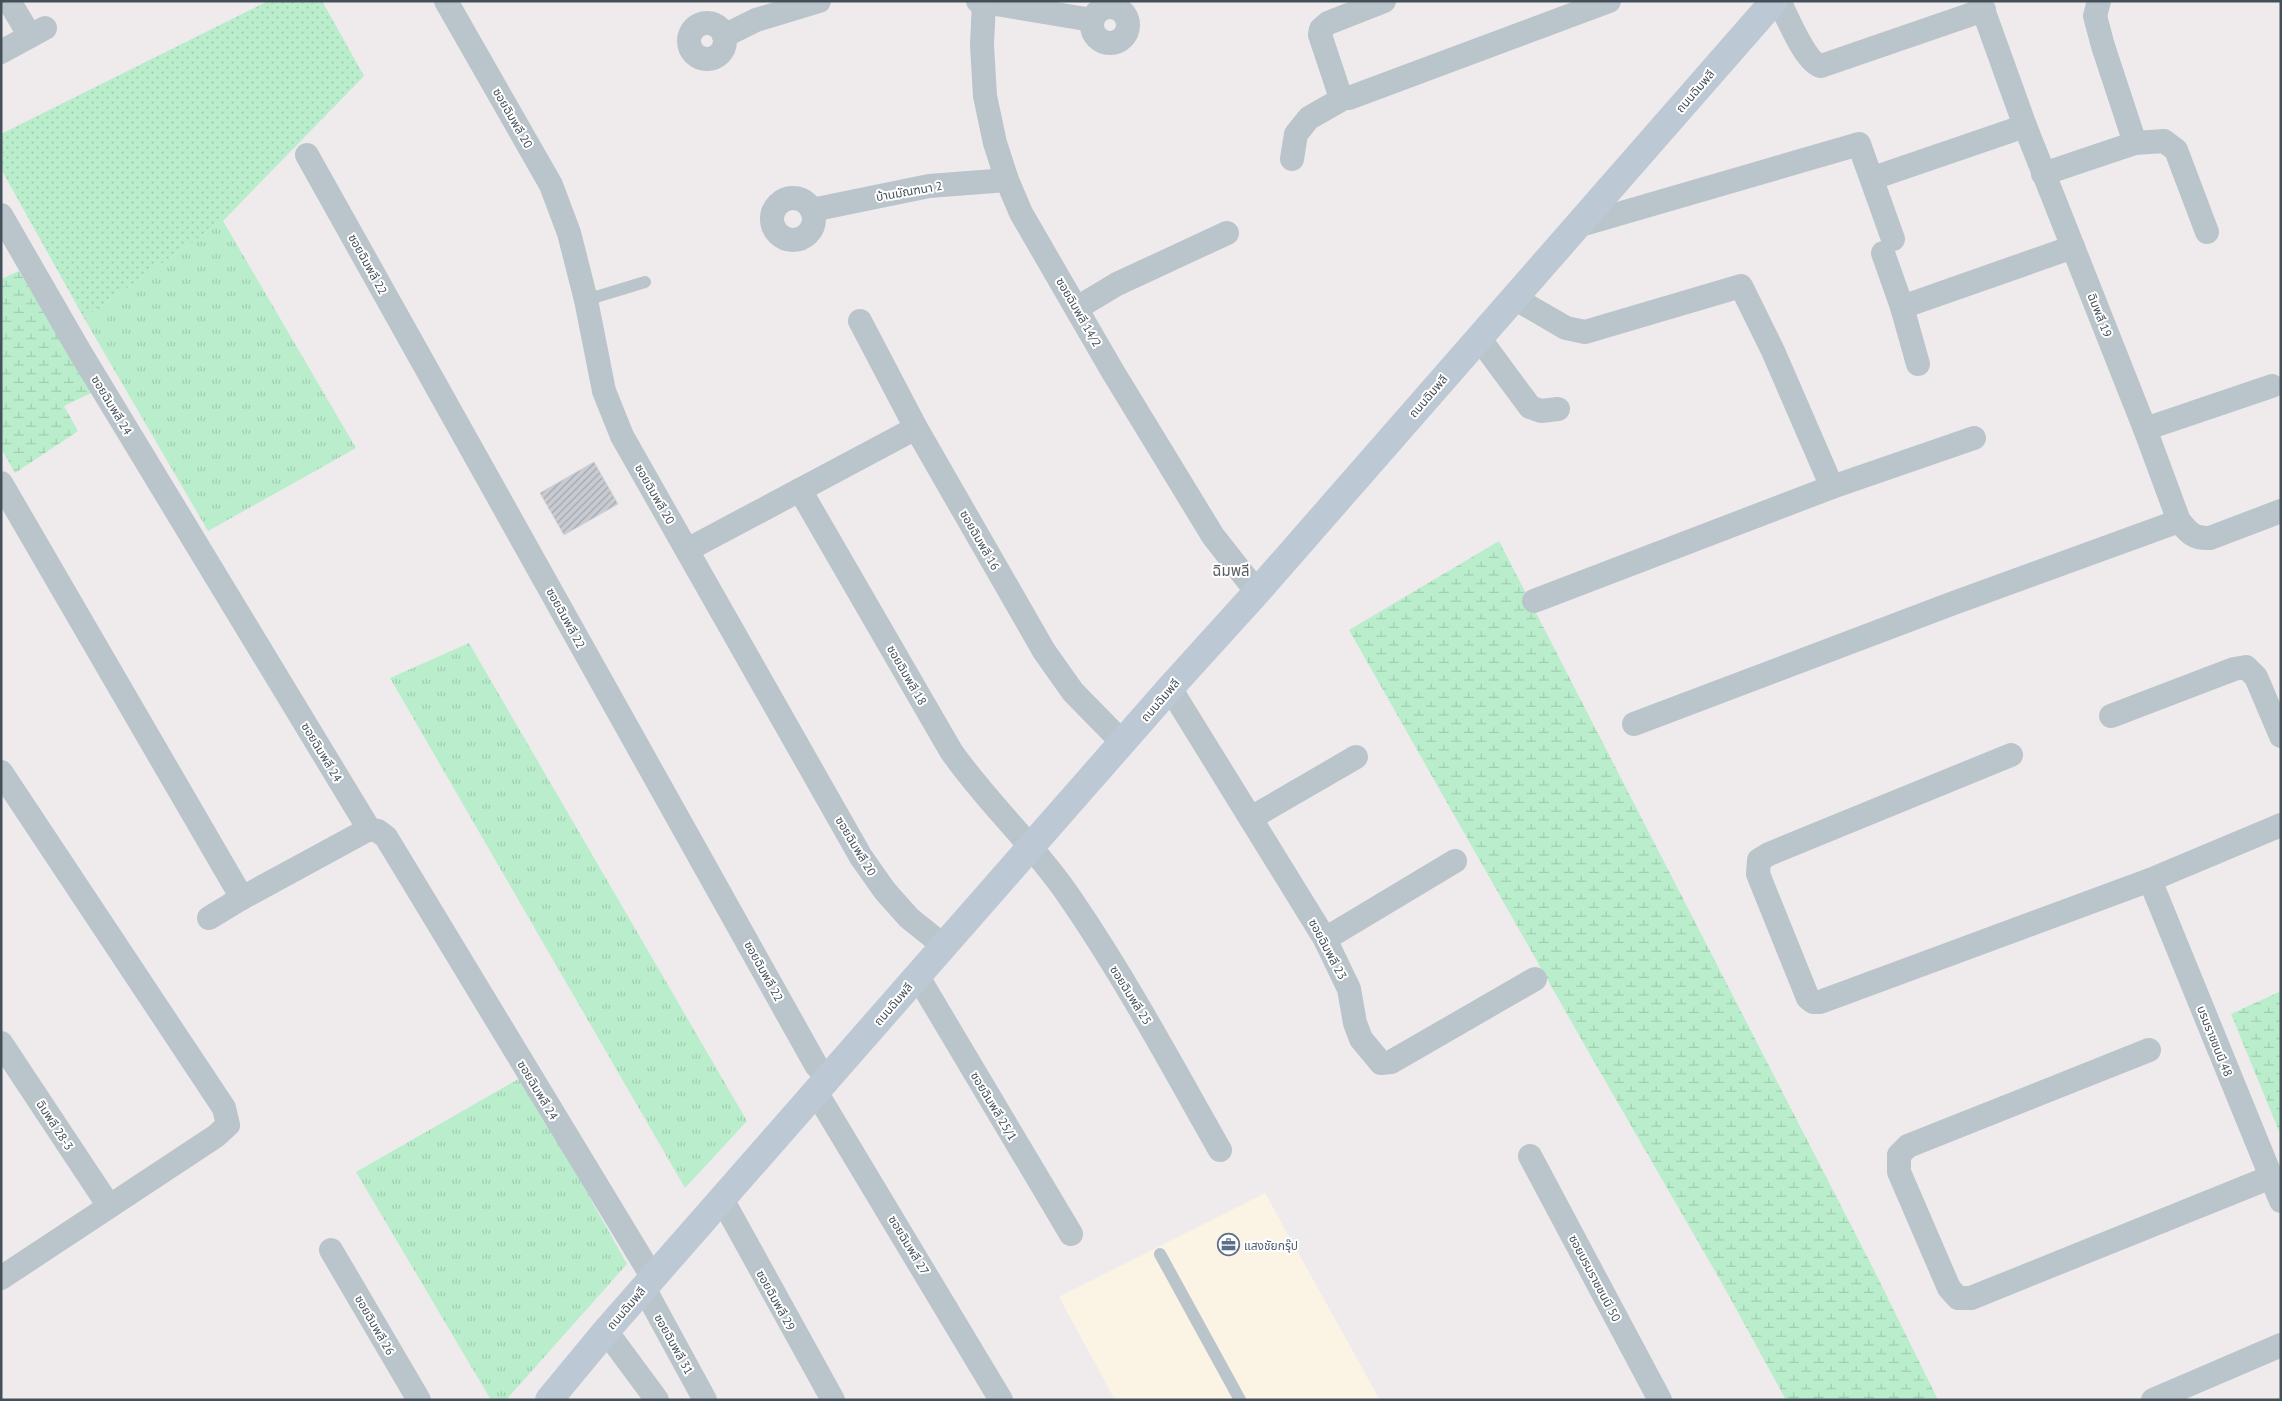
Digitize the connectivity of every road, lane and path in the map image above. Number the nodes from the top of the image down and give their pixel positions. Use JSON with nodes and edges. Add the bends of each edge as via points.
{"nodes":[{"id":1,"x":9,"y":1,"type":"edge"},
{"id":2,"x":446,"y":1,"type":"edge"},
{"id":3,"x":819,"y":1,"type":"edge"},
{"id":4,"x":1384,"y":1,"type":"edge"},
{"id":5,"x":1609,"y":1,"type":"edge"},
{"id":6,"x":2099,"y":1,"type":"edge"},
{"id":7,"x":982,"y":2,"type":"edge"},
{"id":8,"x":1774,"y":2,"type":"edge"},
{"id":9,"x":1982,"y":6,"type":"edge"},
{"id":10,"x":1092,"y":20,"type":"dead end"},
{"id":11,"x":724,"y":36,"type":"dead end"},
{"id":12,"x":1,"y":52,"type":"edge"},
{"id":13,"x":1344,"y":98,"type":"junction"},
{"id":14,"x":2025,"y":126,"type":"junction"},
{"id":15,"x":2135,"y":143,"type":"junction"},
{"id":16,"x":307,"y":155,"type":"dead end"},
{"id":17,"x":1292,"y":159,"type":"dead end"},
{"id":18,"x":2043,"y":174,"type":"junction"},
{"id":19,"x":1879,"y":176,"type":"dead end"},
{"id":20,"x":1007,"y":180,"type":"junction"},
{"id":21,"x":812,"y":210,"type":"dead end"},
{"id":22,"x":1,"y":216,"type":"edge"},
{"id":23,"x":1577,"y":226,"type":"junction"},
{"id":24,"x":2207,"y":232,"type":"dead end"},
{"id":25,"x":1227,"y":233,"type":"dead end"},
{"id":26,"x":2073,"y":247,"type":"junction"},
{"id":27,"x":645,"y":282,"type":"dead end"},
{"id":28,"x":1514,"y":298,"type":"junction"},
{"id":29,"x":586,"y":300,"type":"junction"},
{"id":30,"x":1902,"y":307,"type":"junction"},
{"id":31,"x":1077,"y":308,"type":"junction"},
{"id":32,"x":860,"y":321,"type":"dead end"},
{"id":33,"x":1479,"y":338,"type":"junction"},
{"id":34,"x":1918,"y":364,"type":"dead end"},
{"id":35,"x":2272,"y":386,"type":"dead end"},
{"id":36,"x":1558,"y":410,"type":"dead end"},
{"id":37,"x":916,"y":428,"type":"junction"},
{"id":38,"x":2145,"y":429,"type":"junction"},
{"id":39,"x":1974,"y":438,"type":"dead end"},
{"id":40,"x":1,"y":483,"type":"edge"},
{"id":41,"x":1832,"y":487,"type":"junction"},
{"id":42,"x":800,"y":490,"type":"junction"},
{"id":43,"x":2281,"y":511,"type":"edge"},
{"id":44,"x":2179,"y":521,"type":"junction"},
{"id":45,"x":687,"y":550,"type":"junction"},
{"id":46,"x":1257,"y":592,"type":"junction"},
{"id":47,"x":1534,"y":601,"type":"dead end"},
{"id":48,"x":1170,"y":688,"type":"junction"},
{"id":49,"x":2110,"y":716,"type":"dead end"},
{"id":50,"x":1634,"y":724,"type":"dead end"},
{"id":51,"x":2281,"y":736,"type":"edge"},
{"id":52,"x":1123,"y":743,"type":"junction"},
{"id":53,"x":2011,"y":755,"type":"dead end"},
{"id":54,"x":1356,"y":757,"type":"dead end"},
{"id":55,"x":1,"y":772,"type":"edge"},
{"id":56,"x":1251,"y":818,"type":"junction"},
{"id":57,"x":2281,"y":825,"type":"edge"},
{"id":58,"x":369,"y":829,"type":"junction"},
{"id":59,"x":1032,"y":847,"type":"junction"},
{"id":60,"x":1455,"y":861,"type":"dead end"},
{"id":61,"x":2150,"y":880,"type":"junction"},
{"id":62,"x":242,"y":898,"type":"junction"},
{"id":63,"x":209,"y":918,"type":"dead end"},
{"id":64,"x":1325,"y":939,"type":"junction"},
{"id":65,"x":944,"y":946,"type":"junction"},
{"id":66,"x":918,"y":977,"type":"junction"},
{"id":67,"x":1535,"y":979,"type":"dead end"},
{"id":68,"x":1,"y":1043,"type":"edge"},
{"id":69,"x":2149,"y":1050,"type":"dead end"},
{"id":70,"x":822,"y":1085,"type":"junction"},
{"id":71,"x":1220,"y":1150,"type":"dead end"},
{"id":72,"x":1530,"y":1156,"type":"dead end"},
{"id":73,"x":2271,"y":1177,"type":"junction"},
{"id":74,"x":722,"y":1199,"type":"junction"},
{"id":75,"x":2281,"y":1201,"type":"edge"},
{"id":76,"x":109,"y":1206,"type":"junction"},
{"id":77,"x":1071,"y":1234,"type":"dead end"},
{"id":78,"x":331,"y":1250,"type":"dead end"},
{"id":79,"x":1160,"y":1254,"type":"dead end"},
{"id":80,"x":1,"y":1278,"type":"edge"},
{"id":81,"x":648,"y":1283,"type":"junction"},
{"id":82,"x":606,"y":1331,"type":"junction"},
{"id":83,"x":2281,"y":1345,"type":"edge"},
{"id":84,"x":419,"y":1400,"type":"edge"},
{"id":85,"x":548,"y":1400,"type":"edge"},
{"id":86,"x":657,"y":1400,"type":"edge"},
{"id":87,"x":705,"y":1400,"type":"edge"},
{"id":88,"x":833,"y":1400,"type":"edge"},
{"id":89,"x":1001,"y":1400,"type":"edge"},
{"id":90,"x":1240,"y":1400,"type":"edge"},
{"id":91,"x":1660,"y":1400,"type":"edge"},
{"id":92,"x":2153,"y":1400,"type":"edge"}],
"edges":[{"from":1,"to":12,"type":"street","via":[[37,32]]},
{"from":2,"to":29,"type":"street","name":"ซอยฉิมพลี 20","via":[[551,184],[569,233]]},
{"from":3,"to":11,"type":"street","via":[[756,20]]},
{"from":4,"to":13,"type":"street","via":[[1328,22],[1321,29],[1320,35],[1340,95]]},
{"from":5,"to":13,"type":"street"},
{"from":6,"to":15,"type":"street","via":[[2095,16]]},
{"from":7,"to":10,"type":"street"},
{"from":7,"to":20,"type":"street","name":"ซอยฉิมพลี 14/2","via":[[985,96]]},
{"from":8,"to":9,"type":"street","via":[[1812,62],[1821,66]]},
{"from":8,"to":23,"type":"street","name":"ถนนฉิมพลี"},
{"from":9,"to":14,"type":"street","name":"ฉิมพลี 19"},
{"from":13,"to":17,"type":"street","via":[[1309,118],[1296,134]]},
{"from":14,"to":18,"type":"street","name":"ฉิมพลี 19"},
{"from":14,"to":19,"type":"street"},
{"from":15,"to":18,"type":"street"},
{"from":15,"to":24,"type":"street","via":[[2164,141],[2176,150]]},
{"from":16,"to":70,"type":"street","name":"ซอยฉิมพลี 22","via":[[816,1065]]},
{"from":18,"to":26,"type":"street","name":"ฉิมพลี 19"},
{"from":20,"to":21,"type":"street","name":"บ้านมัณฑนา 2","via":[[928,186]]},
{"from":20,"to":31,"type":"street","name":"ซอยฉิมพลี 14/2","via":[[1021,213]]},
{"from":22,"to":58,"type":"street","name":"ซอยฉิมพลี 24"},
{"from":23,"to":28,"type":"street","name":"ถนนฉิมพลี"},
{"from":23,"to":30,"type":"street","via":[[1860,144]]},
{"from":25,"to":31,"type":"street","via":[[1117,284]]},
{"from":26,"to":30,"type":"street"},
{"from":26,"to":38,"type":"street","name":"ฉิมพลี 19"},
{"from":27,"to":29,"type":"lane"},
{"from":28,"to":33,"type":"street","name":"ถนนฉิมพลี"},
{"from":28,"to":41,"type":"street","via":[[1566,328],[1585,332],[1741,286]]},
{"from":29,"to":45,"type":"street","name":"ซอยฉิมพลี 20","via":[[604,391],[619,427]]},
{"from":30,"to":34,"type":"street"},
{"from":31,"to":46,"type":"street","name":"ซอยฉิมพลี 14/2","via":[[1213,536]]},
{"from":32,"to":37,"type":"street","name":"ซอยฉิมพลี 16"},
{"from":33,"to":36,"type":"street","via":[[1530,407],[1541,411]]},
{"from":33,"to":46,"type":"street","name":"ถนนฉิมพลี"},
{"from":35,"to":38,"type":"street"},
{"from":37,"to":42,"type":"street"},
{"from":37,"to":52,"type":"street","name":"ซอยฉิมพลี 16","via":[[1059,675]]},
{"from":38,"to":44,"type":"street","name":"ฉิมพลี 19"},
{"from":39,"to":41,"type":"street"},
{"from":40,"to":62,"type":"street"},
{"from":41,"to":47,"type":"street"},
{"from":42,"to":45,"type":"street"},
{"from":42,"to":59,"type":"street","name":"ซอยฉิมพลี 18","via":[[951,751],[968,776]]},
{"from":43,"to":44,"type":"street","name":"ฉิมพลี 19","via":[[2210,538],[2199,539]]},
{"from":44,"to":50,"type":"street"},
{"from":45,"to":65,"type":"street","name":"ซอยฉิมพลี 20","via":[[861,857],[909,918]]},
{"from":46,"to":48,"type":"street","name":"ถนนฉิมพลี"},
{"from":48,"to":52,"type":"street","name":"ถนนฉิมพลี"},
{"from":48,"to":56,"type":"street","name":"ซอยฉิมพลี 23"},
{"from":49,"to":51,"type":"street","via":[[2246,667],[2256,677]]},
{"from":52,"to":59,"type":"street","name":"ถนนฉิมพลี"},
{"from":53,"to":61,"type":"street","via":[[1759,860],[1758,874],[1808,998],[1820,1002]]},
{"from":54,"to":56,"type":"street"},
{"from":55,"to":76,"type":"street","via":[[224,1108],[228,1125],[216,1136]]},
{"from":56,"to":64,"type":"street","name":"ซอยฉิมพลี 23"},
{"from":57,"to":61,"type":"street"},
{"from":58,"to":62,"type":"street"},
{"from":58,"to":81,"type":"street","name":"ซอยฉิมพลี 24","via":[[386,838]]},
{"from":59,"to":65,"type":"street","name":"ถนนฉิมพลี"},
{"from":59,"to":71,"type":"street","name":"ซอยฉิมพลี 25","via":[[1064,889],[1142,1011]]},
{"from":60,"to":64,"type":"street"},
{"from":61,"to":73,"type":"street","name":"บรมราชชนนี 48"},
{"from":62,"to":63,"type":"street"},
{"from":64,"to":67,"type":"street","name":"ซอยฉิมพลี 23","via":[[1349,989],[1361,1039],[1381,1063],[1391,1062]]},
{"from":65,"to":66,"type":"street","name":"ถนนฉิมพลี"},
{"from":66,"to":70,"type":"street","name":"ถนนฉิมพลี"},
{"from":66,"to":77,"type":"street","name":"ซอยฉิมพลี 25/1"},
{"from":68,"to":76,"type":"street","name":"ฉิมพลี 28-3"},
{"from":69,"to":73,"type":"street","via":[[1908,1146],[1899,1155],[1899,1172],[1949,1288],[1958,1298],[1971,1298]]},
{"from":70,"to":74,"type":"street","name":"ถนนฉิมพลี"},
{"from":70,"to":89,"type":"street","name":"ซอยฉิมพลี 27"},
{"from":72,"to":91,"type":"street","name":"ซอยบรมราชชนนี 50"},
{"from":73,"to":75,"type":"street","name":"บรมราชชนนี 48"},
{"from":74,"to":81,"type":"street","name":"ถนนฉิมพลี"},
{"from":74,"to":88,"type":"street","name":"ซอยฉิมพลี 29"},
{"from":76,"to":80,"type":"street"},
{"from":78,"to":84,"type":"street","name":"ซอยฉิมพลี 26"},
{"from":79,"to":90,"type":"lane"},
{"from":81,"to":82,"type":"street","name":"ถนนฉิมพลี"},
{"from":81,"to":87,"type":"street","name":"ซอยฉิมพลี 31"},
{"from":82,"to":85,"type":"street","name":"ถนนฉิมพลี"},
{"from":82,"to":86,"type":"street"},
{"from":83,"to":92,"type":"street"}]}
